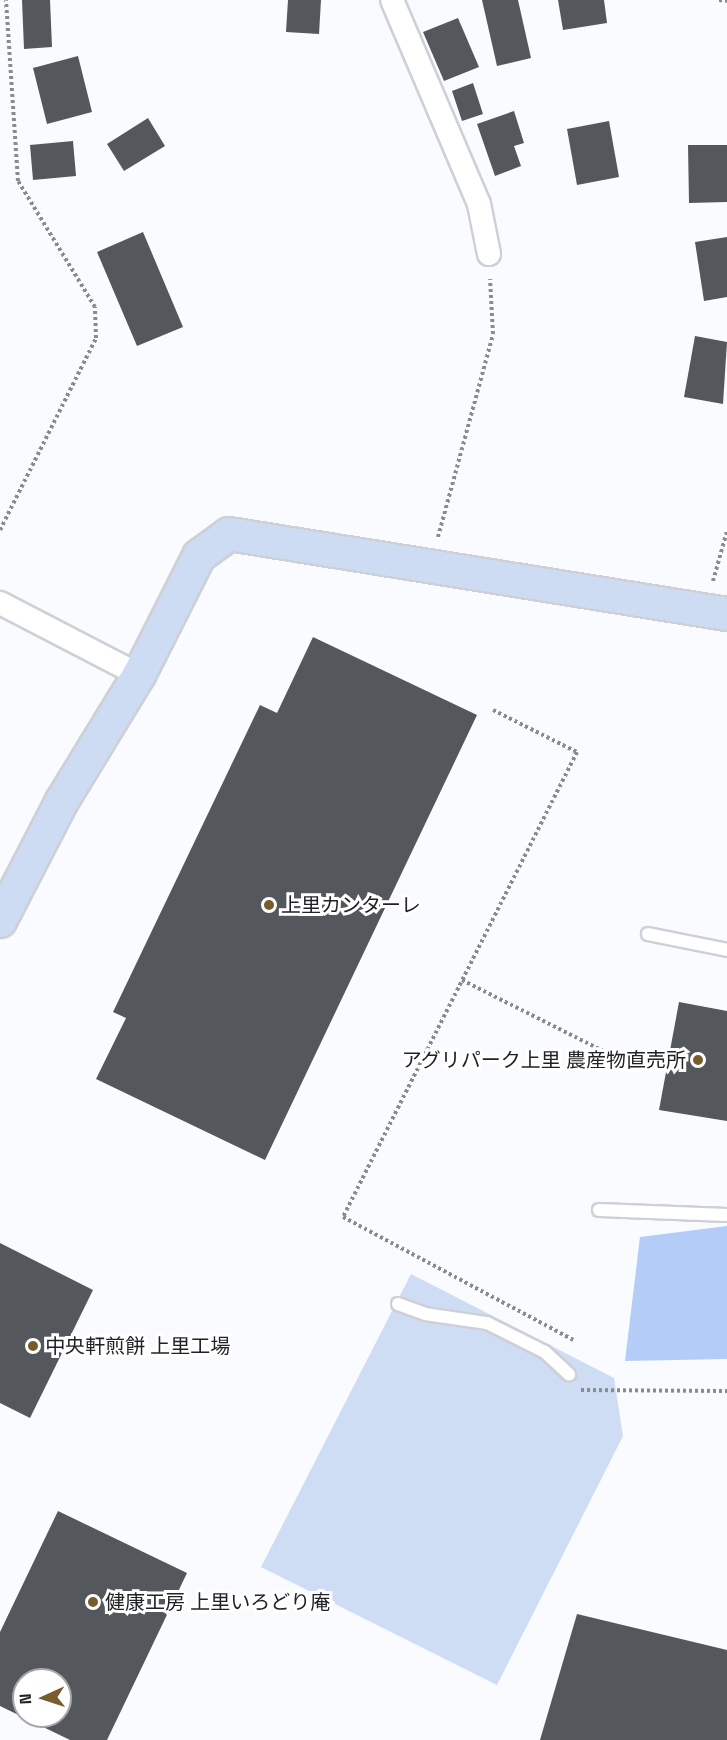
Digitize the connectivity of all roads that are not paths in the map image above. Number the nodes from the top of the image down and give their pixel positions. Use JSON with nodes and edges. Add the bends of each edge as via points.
{"nodes":[{"id":1,"x":392,"y":0,"type":"edge"},
{"id":2,"x":489,"y":254,"type":"road end"},
{"id":3,"x":0,"y":603,"type":"edge"},
{"id":4,"x":716,"y":612,"type":"edge"},
{"id":5,"x":139,"y":675,"type":"junction"},
{"id":6,"x":0,"y":921,"type":"edge"},
{"id":7,"x":648,"y":934,"type":"dead end"},
{"id":8,"x":727,"y":950,"type":"edge"},
{"id":9,"x":599,"y":1210,"type":"dead end"},
{"id":10,"x":727,"y":1215,"type":"edge"},
{"id":11,"x":398,"y":1304,"type":"dead end"},
{"id":12,"x":569,"y":1374,"type":"dead end"}],
"edges":[{"from":1,"to":2,"type":"street","via":[[479,204]]},
{"from":3,"to":5,"type":"street"},
{"from":4,"to":5,"type":"street","via":[[430,563],[229,534],[199,556]]},
{"from":5,"to":6,"type":"street","via":[[62,801]]},
{"from":7,"to":8,"type":"lane"},
{"from":9,"to":10,"type":"lane"},
{"from":11,"to":12,"type":"lane","via":[[424,1314],[487,1323],[545,1352]]}]}
